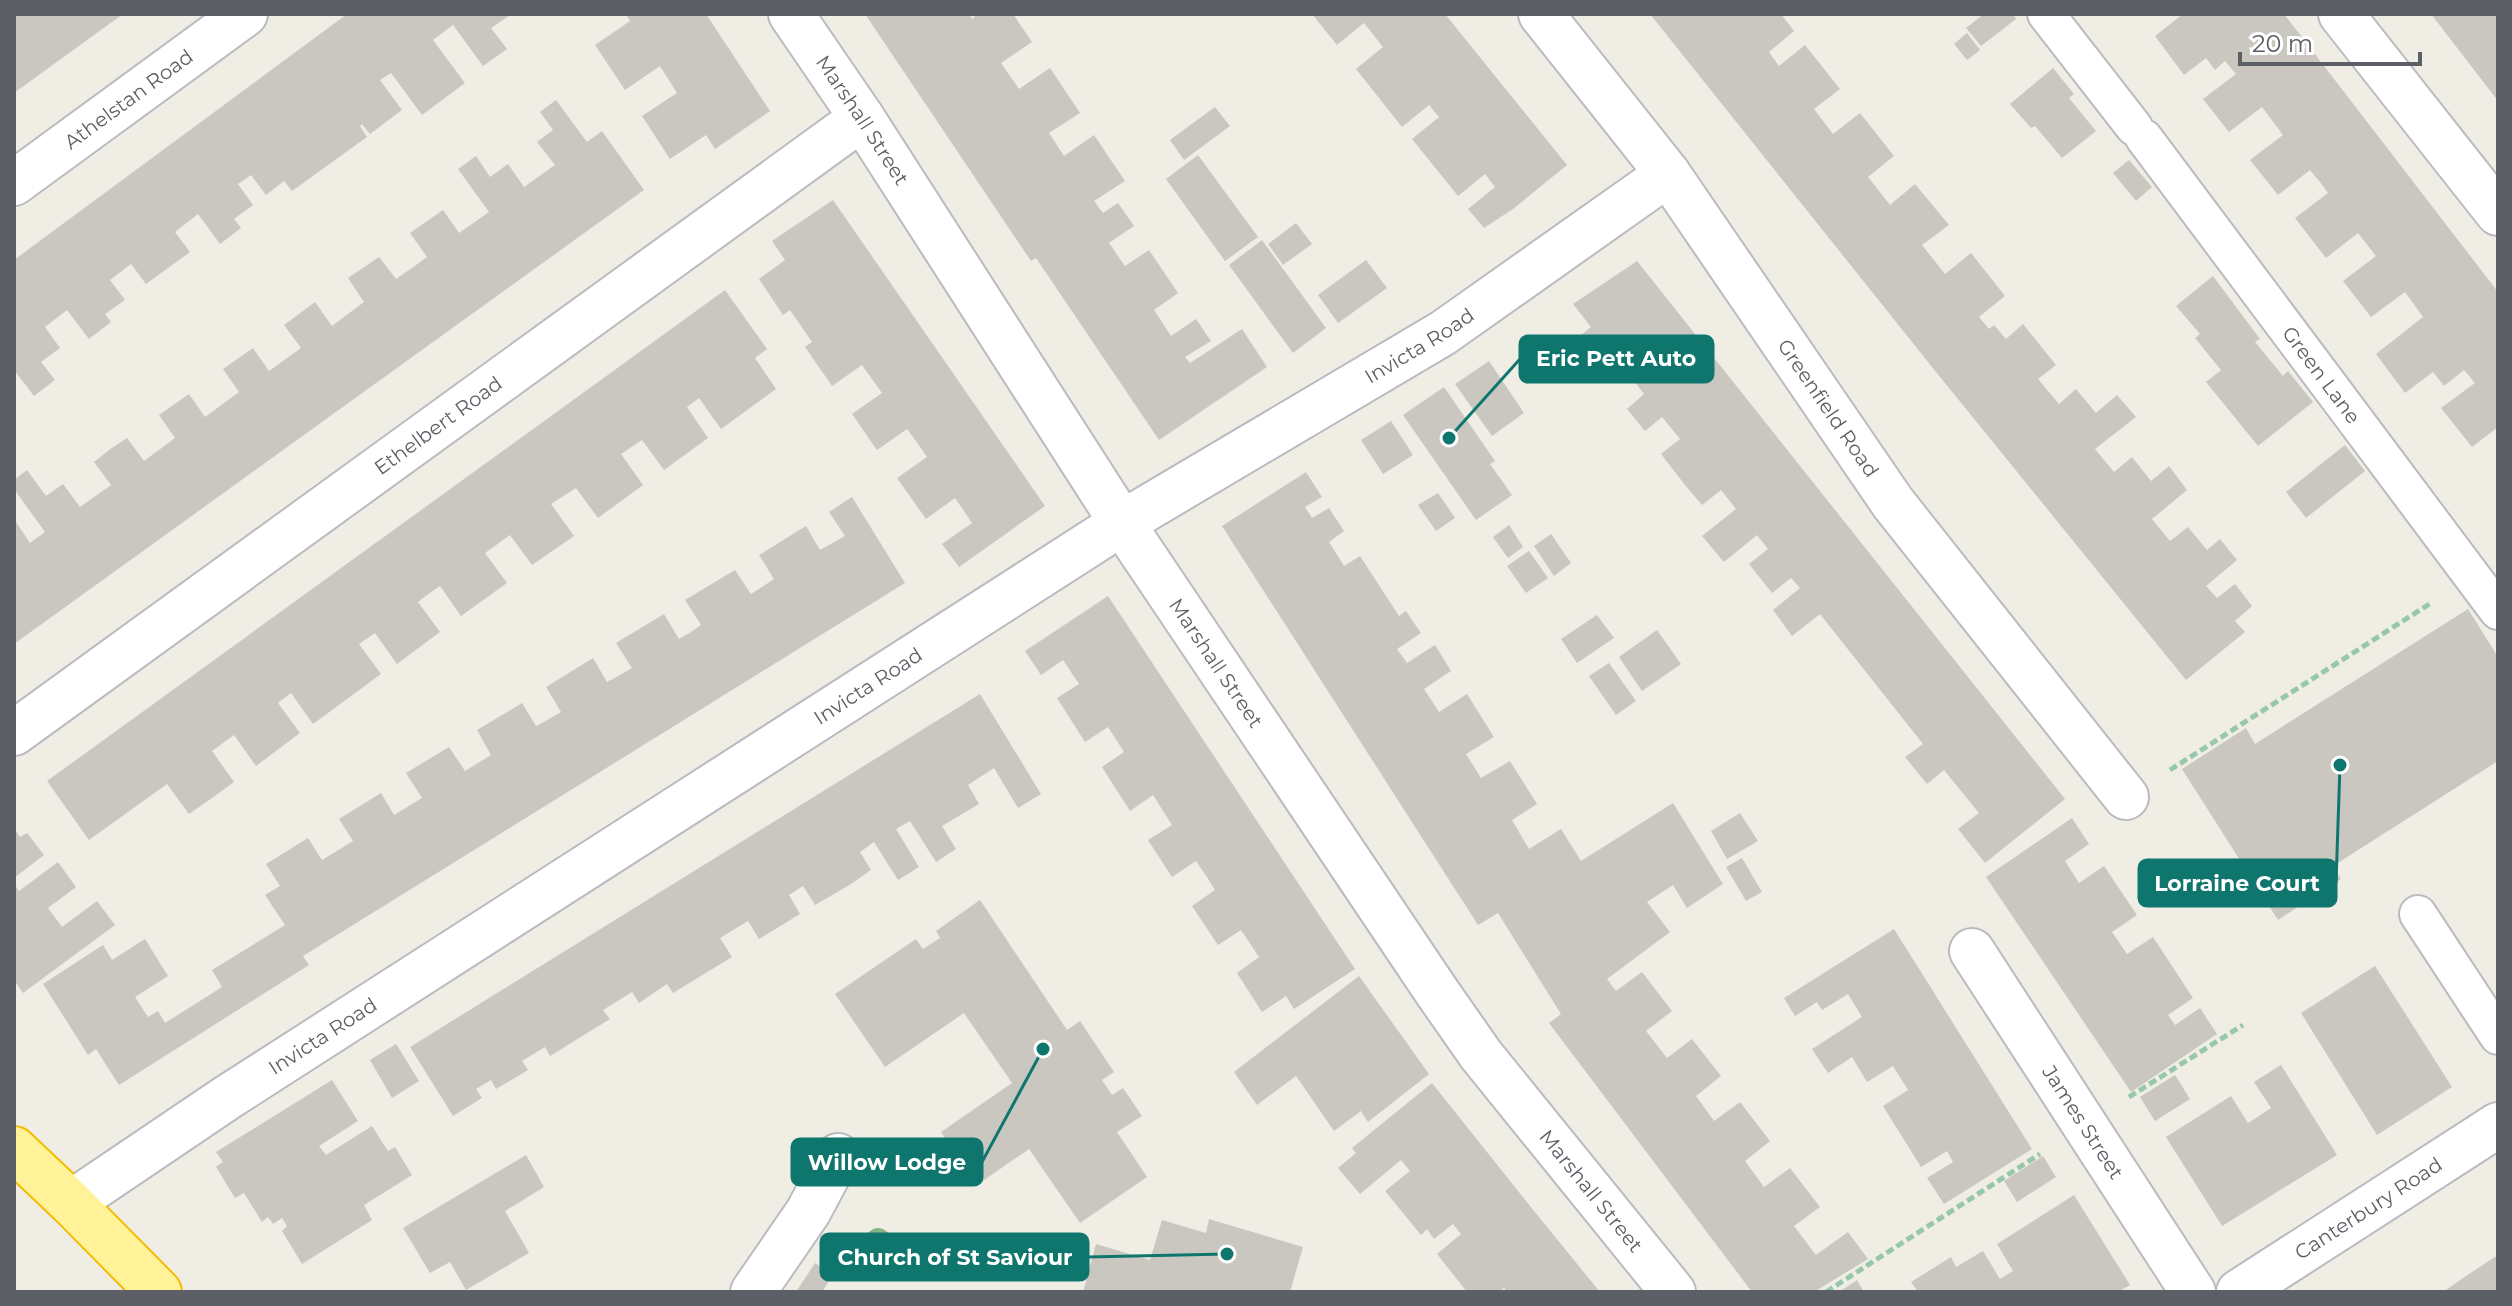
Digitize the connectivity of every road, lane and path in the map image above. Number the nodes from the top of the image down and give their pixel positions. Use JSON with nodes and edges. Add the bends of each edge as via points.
{"nodes":[{"id":1,"x":245,"y":14,"type":"edge"},
{"id":2,"x":791,"y":14,"type":"edge"},
{"id":3,"x":1541,"y":14,"type":"edge"},
{"id":4,"x":2046,"y":14,"type":"edge"},
{"id":5,"x":2341,"y":14,"type":"edge"},
{"id":6,"x":862,"y":118,"type":"junction"},
{"id":7,"x":1668,"y":174,"type":"junction"},
{"id":8,"x":14,"y":183,"type":"edge"},
{"id":9,"x":2498,"y":213,"type":"edge"},
{"id":10,"x":1122,"y":523,"type":"junction"},
{"id":11,"x":2472,"y":576,"type":"junction"},
{"id":12,"x":2498,"y":611,"type":"edge"},
{"id":13,"x":14,"y":733,"type":"edge"},
{"id":14,"x":2126,"y":797,"type":"joint"},
{"id":15,"x":2418,"y":914,"type":"dead end"},
{"id":16,"x":1972,"y":951,"type":"dead end"},
{"id":17,"x":2243,"y":1025,"type":"dead end"},
{"id":18,"x":2498,"y":1036,"type":"edge"},
{"id":19,"x":2085,"y":1125,"type":"junction"},
{"id":20,"x":2498,"y":1125,"type":"edge"},
{"id":21,"x":14,"y":1149,"type":"edge"},
{"id":22,"x":838,"y":1156,"type":"dead end"},
{"id":23,"x":71,"y":1203,"type":"junction"},
{"id":24,"x":159,"y":1292,"type":"edge"},
{"id":25,"x":753,"y":1292,"type":"edge"},
{"id":26,"x":1673,"y":1292,"type":"edge"},
{"id":27,"x":1826,"y":1292,"type":"edge"},
{"id":28,"x":2193,"y":1292,"type":"edge"},
{"id":29,"x":2239,"y":1292,"type":"edge"}],
"edges":[{"from":1,"to":8,"type":"street","name":"Athelstan Road"},
{"from":2,"to":6,"type":"street","name":"Marshall Street"},
{"from":3,"to":7,"type":"street","name":"Greenfield Road"},
{"from":4,"to":11,"type":"lane","name":"Green Lane"},
{"from":5,"to":9,"type":"street"},
{"from":6,"to":10,"type":"street","name":"Marshall Street"},
{"from":6,"to":13,"type":"street","name":"Ethelbert Road"},
{"from":7,"to":10,"type":"street","name":"Invicta Road","via":[[1443,333]]},
{"from":7,"to":14,"type":"street","name":"Greenfield Road","via":[[1893,503]]},
{"from":10,"to":23,"type":"street","name":"Invicta Road","via":[[241,1088]]},
{"from":10,"to":26,"type":"street","name":"Marshall Street","via":[[1481,1055]]},
{"from":11,"to":12,"type":"lane","name":"Green Lane"},
{"from":11,"to":14,"type":"path"},
{"from":15,"to":18,"type":"lane"},
{"from":16,"to":19,"type":"street","name":"James Street"},
{"from":17,"to":19,"type":"path"},
{"from":19,"to":27,"type":"path"},
{"from":19,"to":28,"type":"street","name":"James Street"},
{"from":20,"to":29,"type":"street","name":"Canterbury Road"},
{"from":21,"to":23,"type":"highway"},
{"from":22,"to":25,"type":"street","via":[[808,1212]]},
{"from":23,"to":24,"type":"highway"}]}
